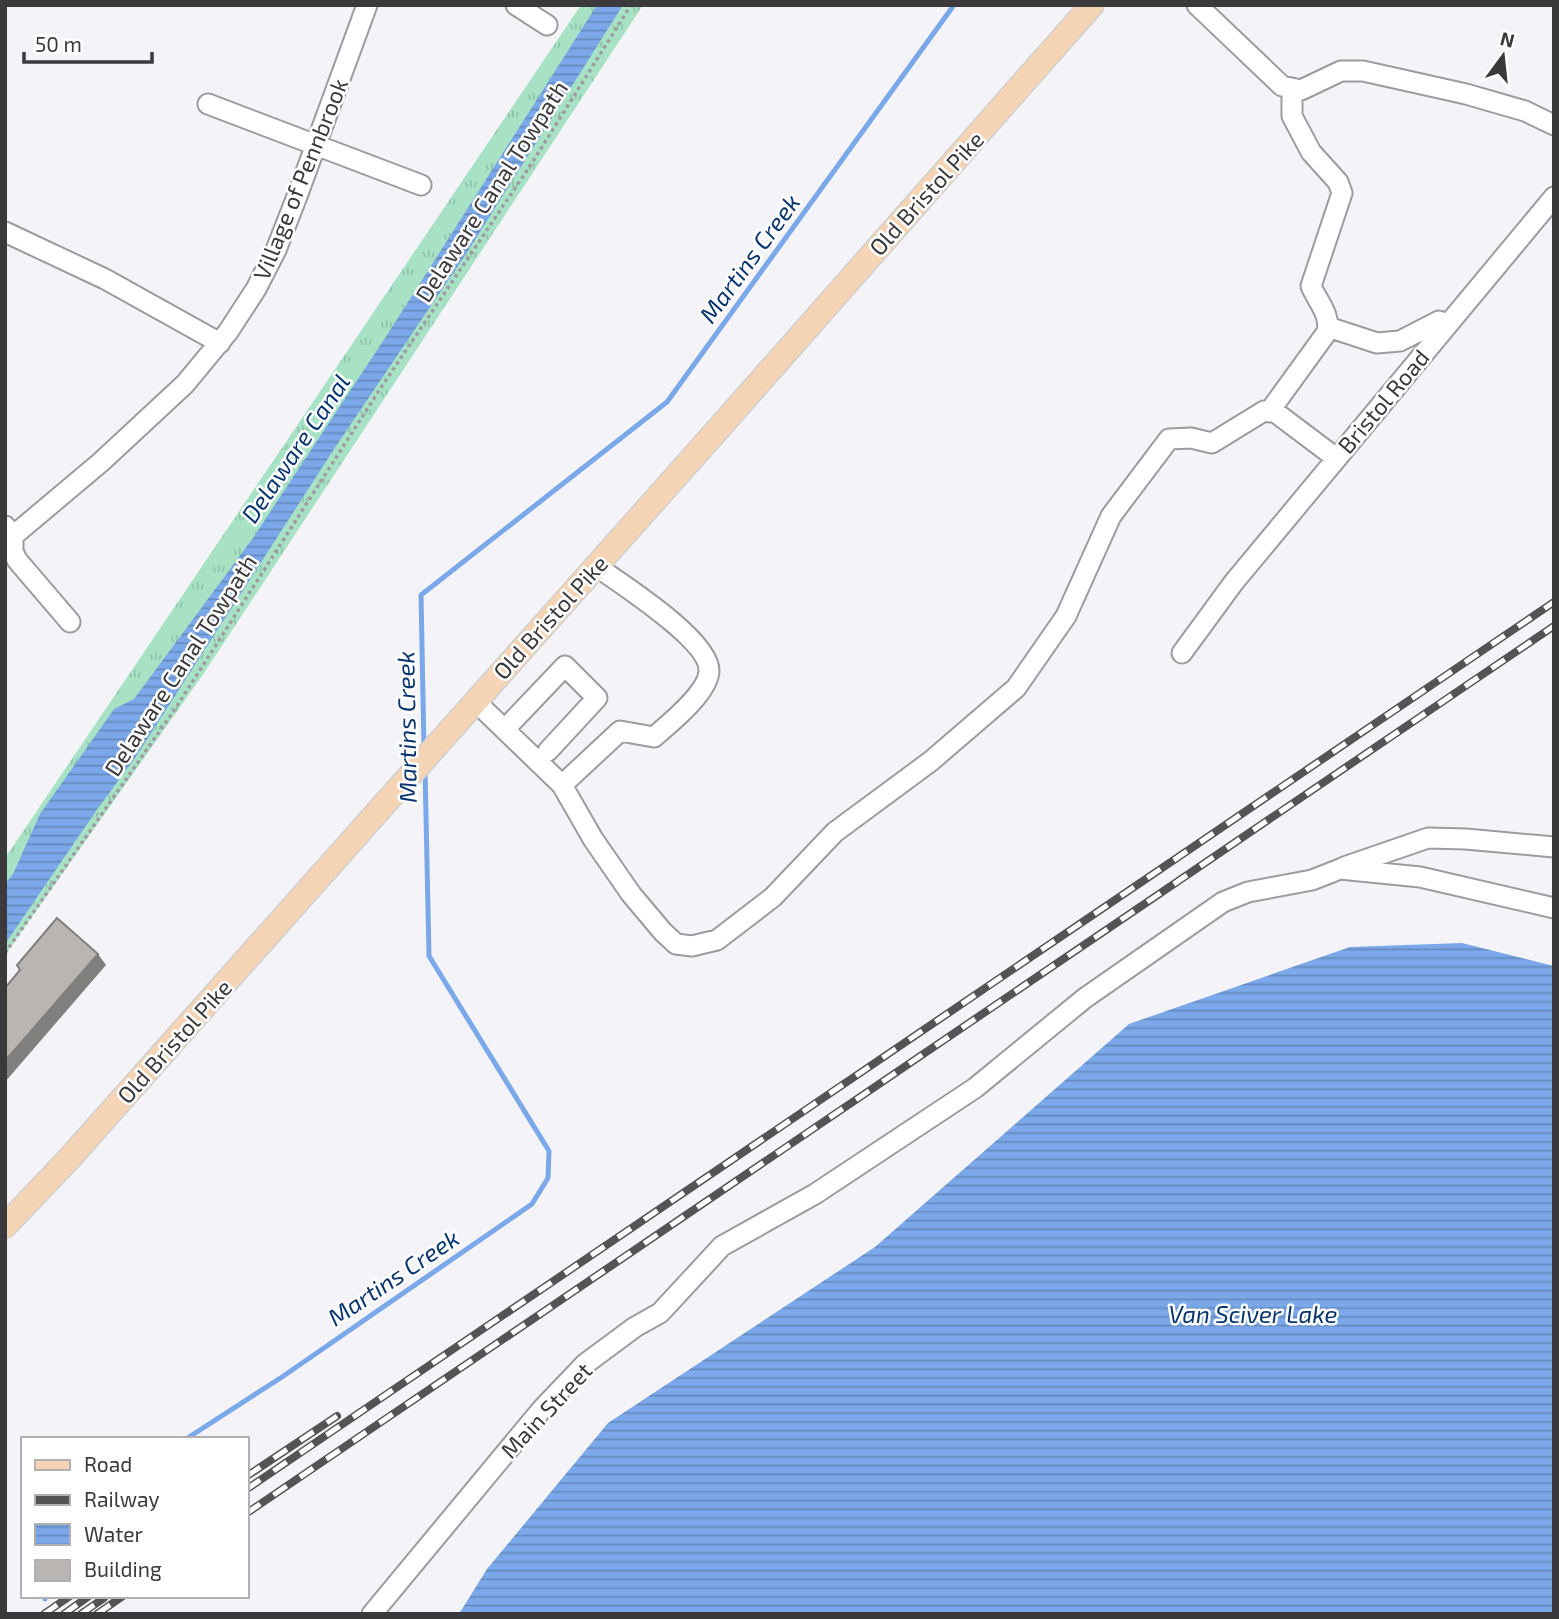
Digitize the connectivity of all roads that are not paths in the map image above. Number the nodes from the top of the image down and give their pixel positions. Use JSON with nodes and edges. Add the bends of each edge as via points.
{"nodes":[{"id":1,"x":367,"y":5,"type":"edge"},
{"id":2,"x":516,"y":5,"type":"edge"},
{"id":3,"x":1092,"y":5,"type":"edge"},
{"id":4,"x":1197,"y":5,"type":"edge"},
{"id":5,"x":547,"y":24,"type":"dead end"},
{"id":6,"x":1292,"y":88,"type":"junction"},
{"id":7,"x":208,"y":104,"type":"dead end"},
{"id":8,"x":1554,"y":125,"type":"edge"},
{"id":9,"x":316,"y":144,"type":"junction"},
{"id":10,"x":421,"y":186,"type":"dead end"},
{"id":11,"x":1554,"y":197,"type":"edge"},
{"id":12,"x":5,"y":232,"type":"edge"},
{"id":13,"x":1448,"y":324,"type":"junction"},
{"id":14,"x":1328,"y":327,"type":"junction"},
{"id":15,"x":220,"y":343,"type":"junction"},
{"id":16,"x":1269,"y":412,"type":"junction"},
{"id":17,"x":1336,"y":458,"type":"junction"},
{"id":18,"x":9,"y":531,"type":"edge"},
{"id":19,"x":596,"y":566,"type":"junction"},
{"id":20,"x":70,"y":622,"type":"dead end"},
{"id":21,"x":1182,"y":653,"type":"dead end"},
{"id":22,"x":475,"y":701,"type":"junction"},
{"id":23,"x":505,"y":729,"type":"junction"},
{"id":24,"x":548,"y":751,"type":"dead end"},
{"id":25,"x":562,"y":785,"type":"junction"},
{"id":26,"x":1554,"y":848,"type":"edge"},
{"id":27,"x":1340,"y":869,"type":"junction"},
{"id":28,"x":1554,"y":908,"type":"edge"},
{"id":29,"x":5,"y":1226,"type":"edge"},
{"id":30,"x":372,"y":1614,"type":"edge"}],
"edges":[{"from":1,"to":9,"type":"street","name":"Village of Pennbrook"},
{"from":2,"to":5,"type":"street"},
{"from":3,"to":19,"type":"main road","name":"Old Bristol Pike"},
{"from":4,"to":6,"type":"street","via":[[1282,86]]},
{"from":6,"to":8,"type":"street","via":[[1301,90],[1341,71],[1363,71],[1525,111]]},
{"from":6,"to":14,"type":"street","via":[[1292,116],[1311,152],[1342,193],[1311,286]]},
{"from":7,"to":9,"type":"street"},
{"from":9,"to":10,"type":"street"},
{"from":9,"to":15,"type":"street","name":"Village of Pennbrook","via":[[276,250]]},
{"from":11,"to":13,"type":"street","name":"Bristol Road"},
{"from":12,"to":15,"type":"street","via":[[105,279]]},
{"from":13,"to":14,"type":"street","via":[[1439,321],[1400,341],[1377,343]]},
{"from":13,"to":17,"type":"street","name":"Bristol Road"},
{"from":14,"to":16,"type":"street"},
{"from":15,"to":18,"type":"street","name":"Village of Pennbrook","via":[[185,384],[101,461]]},
{"from":16,"to":17,"type":"street"},
{"from":16,"to":25,"type":"street","via":[[1212,443],[1169,439],[1111,516],[1066,616],[1016,688],[931,761],[835,832],[773,897],[717,940],[676,944],[663,932],[593,839]]},
{"from":17,"to":21,"type":"street","name":"Bristol Road"},
{"from":18,"to":20,"type":"street","via":[[16,560]]},
{"from":19,"to":22,"type":"main road","name":"Old Bristol Pike"},
{"from":19,"to":25,"type":"street","via":[[669,619],[703,651],[709,670],[705,685],[654,737],[620,731]]},
{"from":22,"to":23,"type":"street"},
{"from":22,"to":29,"type":"main road","name":"Old Bristol Pike"},
{"from":23,"to":24,"type":"street","via":[[565,666],[597,698]]},
{"from":23,"to":25,"type":"street"},
{"from":26,"to":27,"type":"street","name":"Main Street","via":[[1428,838]]},
{"from":27,"to":28,"type":"street","via":[[1420,877]]},
{"from":27,"to":30,"type":"street","name":"Main Street","via":[[1223,902],[1085,998],[975,1088],[815,1194],[722,1246],[660,1312],[585,1364],[542,1409]]}]}
